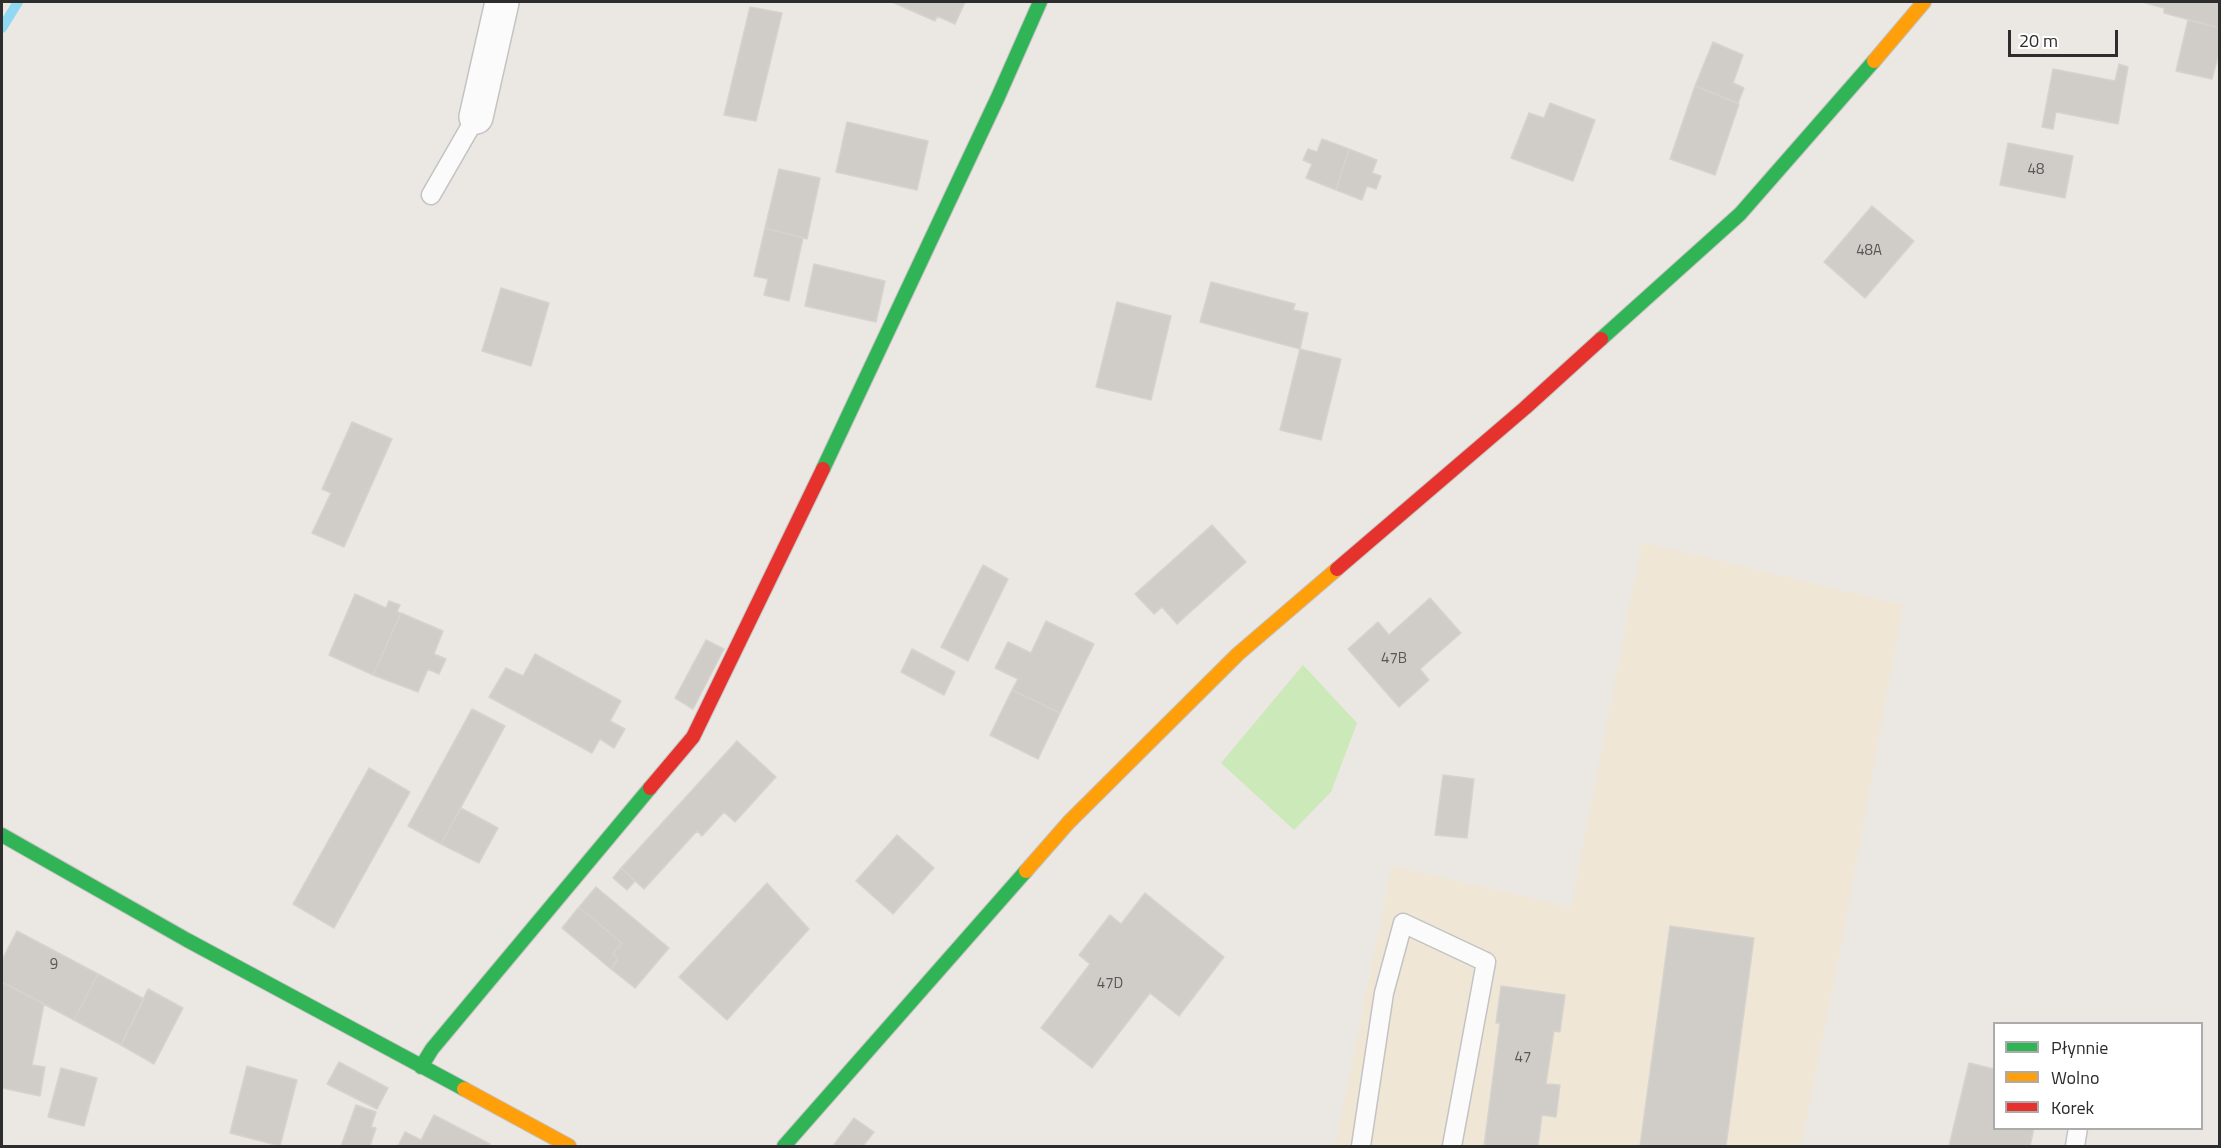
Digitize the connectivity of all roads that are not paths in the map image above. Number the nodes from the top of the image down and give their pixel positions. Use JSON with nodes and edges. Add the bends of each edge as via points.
{"nodes":[{"id":1,"x":502,"y":2,"type":"edge"},
{"id":2,"x":1040,"y":2,"type":"edge"},
{"id":3,"x":1924,"y":2,"type":"edge"},
{"id":4,"x":476,"y":117,"type":"joint"},
{"id":5,"x":431,"y":195,"type":"dead end"},
{"id":6,"x":2,"y":835,"type":"edge"},
{"id":7,"x":421,"y":1067,"type":"junction"},
{"id":8,"x":2078,"y":1130,"type":"edge"},
{"id":9,"x":569,"y":1146,"type":"edge"},
{"id":10,"x":784,"y":1146,"type":"edge"},
{"id":11,"x":1361,"y":1146,"type":"edge"},
{"id":12,"x":1452,"y":1146,"type":"edge"},
{"id":13,"x":2075,"y":1146,"type":"edge"}],
"edges":[{"from":1,"to":4,"type":"street"},
{"from":2,"to":7,"type":"street","via":[[790,539],[693,737]]},
{"from":3,"to":10,"type":"street","via":[[1740,214],[1516,416],[1238,654],[1070,822]]},
{"from":4,"to":5,"type":"lane"},
{"from":6,"to":7,"type":"street"},
{"from":7,"to":9,"type":"street"},
{"from":8,"to":13,"type":"lane"},
{"from":11,"to":12,"type":"lane","via":[[1384,993],[1402,923],[1486,962]]}]}
